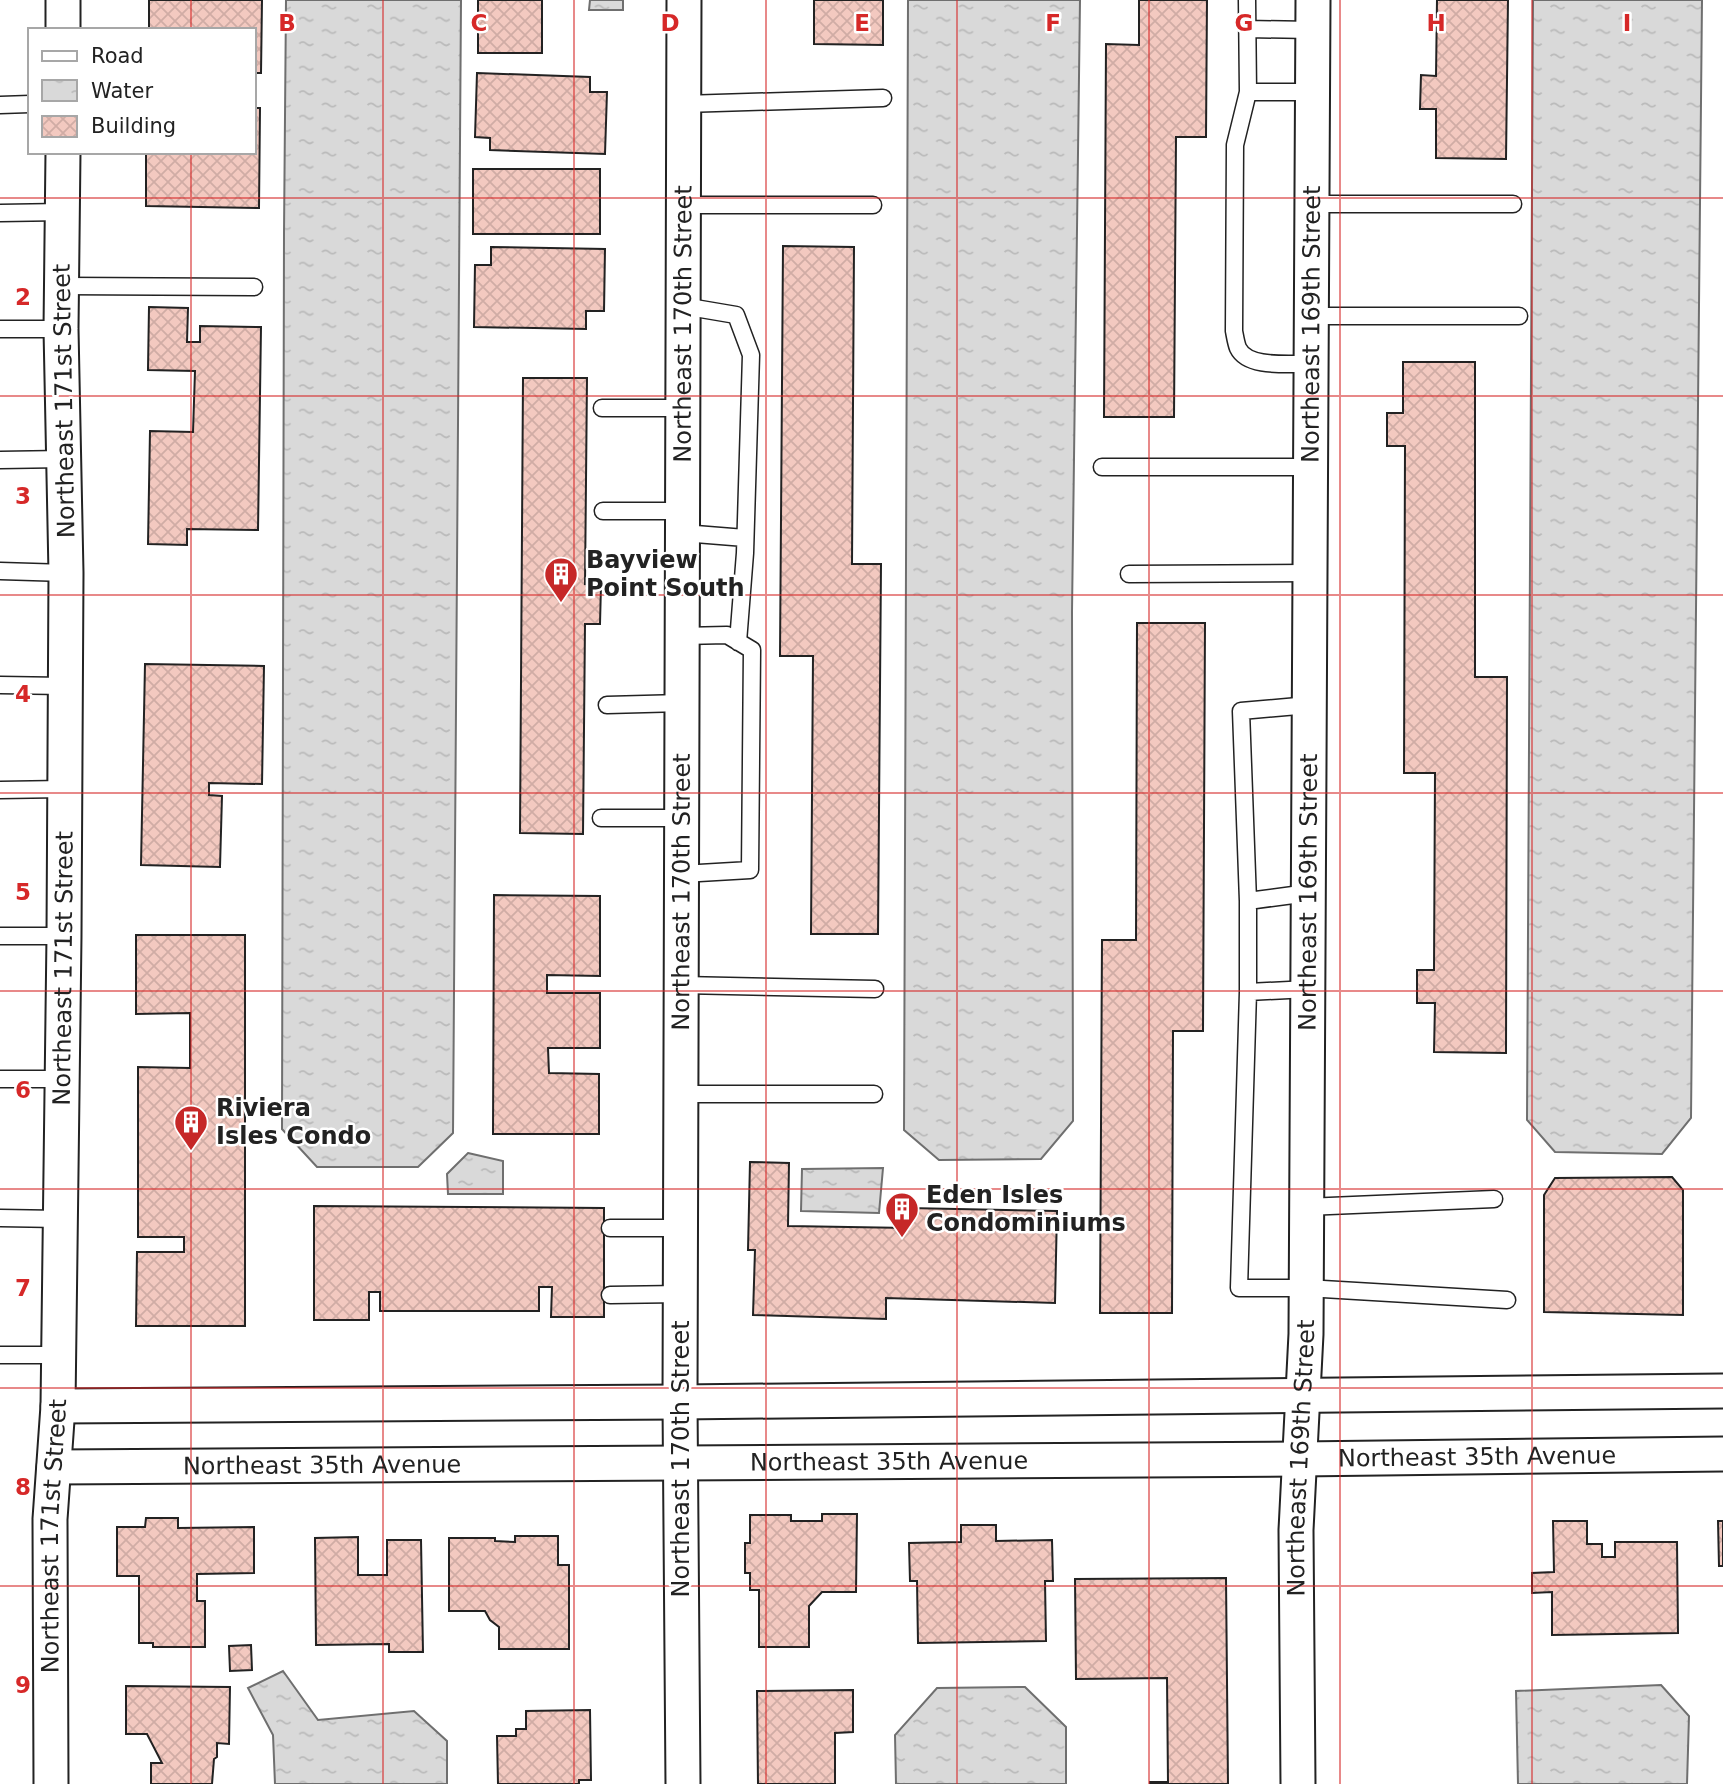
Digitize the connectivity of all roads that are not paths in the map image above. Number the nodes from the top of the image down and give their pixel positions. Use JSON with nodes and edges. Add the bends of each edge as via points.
{"nodes":[{"id":1,"x":63,"y":0,"type":"edge"},
{"id":2,"x":684,"y":0,"type":"edge"},
{"id":3,"x":1247,"y":0,"type":"edge"},
{"id":4,"x":1312,"y":15,"type":"edge"},
{"id":5,"x":63,"y":28,"type":"edge"},
{"id":6,"x":1247,"y":29,"type":"junction"},
{"id":7,"x":1248,"y":92,"type":"junction"},
{"id":8,"x":1312,"y":92,"type":"junction"},
{"id":9,"x":883,"y":98,"type":"dead end"},
{"id":10,"x":0,"y":104,"type":"edge"},
{"id":11,"x":28,"y":104,"type":"edge"},
{"id":12,"x":684,"y":104,"type":"junction"},
{"id":13,"x":63,"y":154,"type":"edge"},
{"id":14,"x":1311,"y":204,"type":"junction"},
{"id":15,"x":1513,"y":204,"type":"dead end"},
{"id":16,"x":683,"y":205,"type":"junction"},
{"id":17,"x":873,"y":205,"type":"dead end"},
{"id":18,"x":63,"y":212,"type":"junction"},
{"id":19,"x":0,"y":213,"type":"edge"},
{"id":20,"x":63,"y":286,"type":"junction"},
{"id":21,"x":254,"y":287,"type":"dead end"},
{"id":22,"x":683,"y":306,"type":"junction"},
{"id":23,"x":1311,"y":316,"type":"junction"},
{"id":24,"x":1519,"y":316,"type":"dead end"},
{"id":25,"x":0,"y":329,"type":"edge"},
{"id":26,"x":61,"y":329,"type":"junction"},
{"id":27,"x":1311,"y":364,"type":"junction"},
{"id":28,"x":602,"y":408,"type":"dead end"},
{"id":29,"x":683,"y":408,"type":"junction"},
{"id":30,"x":64,"y":459,"type":"junction"},
{"id":31,"x":0,"y":460,"type":"edge"},
{"id":32,"x":1102,"y":467,"type":"dead end"},
{"id":33,"x":1310,"y":467,"type":"junction"},
{"id":34,"x":603,"y":511,"type":"dead end"},
{"id":35,"x":682,"y":522,"type":"junction"},
{"id":36,"x":746,"y":538,"type":"junction"},
{"id":37,"x":0,"y":571,"type":"edge"},
{"id":38,"x":66,"y":573,"type":"junction"},
{"id":39,"x":1309,"y":573,"type":"junction"},
{"id":40,"x":1129,"y":575,"type":"dead end"},
{"id":41,"x":682,"y":636,"type":"junction"},
{"id":42,"x":738,"y":642,"type":"junction"},
{"id":43,"x":0,"y":685,"type":"edge"},
{"id":44,"x":64,"y":686,"type":"junction"},
{"id":45,"x":682,"y":703,"type":"junction"},
{"id":46,"x":607,"y":705,"type":"dead end"},
{"id":47,"x":1309,"y":705,"type":"junction"},
{"id":48,"x":63,"y":789,"type":"junction"},
{"id":49,"x":0,"y":790,"type":"edge"},
{"id":50,"x":601,"y":818,"type":"dead end"},
{"id":51,"x":682,"y":818,"type":"junction"},
{"id":52,"x":682,"y":874,"type":"junction"},
{"id":53,"x":1308,"y":893,"type":"junction"},
{"id":54,"x":1248,"y":901,"type":"junction"},
{"id":55,"x":0,"y":936,"type":"edge"},
{"id":56,"x":64,"y":936,"type":"junction"},
{"id":57,"x":681,"y":985,"type":"junction"},
{"id":58,"x":875,"y":989,"type":"dead end"},
{"id":59,"x":1308,"y":989,"type":"junction"},
{"id":60,"x":1248,"y":992,"type":"junction"},
{"id":61,"x":0,"y":1079,"type":"edge"},
{"id":62,"x":62,"y":1079,"type":"junction"},
{"id":63,"x":681,"y":1094,"type":"junction"},
{"id":64,"x":874,"y":1094,"type":"dead end"},
{"id":65,"x":1494,"y":1199,"type":"dead end"},
{"id":66,"x":1306,"y":1207,"type":"junction"},
{"id":67,"x":0,"y":1218,"type":"edge"},
{"id":68,"x":60,"y":1219,"type":"junction"},
{"id":69,"x":610,"y":1228,"type":"dead end"},
{"id":70,"x":681,"y":1228,"type":"junction"},
{"id":71,"x":1306,"y":1288,"type":"junction"},
{"id":72,"x":681,"y":1294,"type":"junction"},
{"id":73,"x":610,"y":1295,"type":"dead end"},
{"id":74,"x":1507,"y":1300,"type":"dead end"},
{"id":75,"x":58,"y":1355,"type":"junction"},
{"id":76,"x":0,"y":1356,"type":"edge"},
{"id":77,"x":1723,"y":1391,"type":"edge"},
{"id":78,"x":1303,"y":1395,"type":"junction"},
{"id":79,"x":680,"y":1402,"type":"junction"},
{"id":80,"x":58,"y":1406,"type":"junction"},
{"id":81,"x":1723,"y":1454,"type":"edge"},
{"id":82,"x":1299,"y":1460,"type":"junction"},
{"id":83,"x":681,"y":1463,"type":"junction"},
{"id":84,"x":54,"y":1467,"type":"junction"},
{"id":85,"x":51,"y":1784,"type":"edge"},
{"id":86,"x":683,"y":1784,"type":"edge"},
{"id":87,"x":1298,"y":1784,"type":"edge"}],
"edges":[{"from":1,"to":5,"type":"street"},
{"from":2,"to":12,"type":"street","name":"Northeast 170th Street"},
{"from":3,"to":6,"type":"lane"},
{"from":4,"to":6,"type":"lane"},
{"from":4,"to":8,"type":"street","name":"Northeast 169th Street"},
{"from":6,"to":7,"type":"lane"},
{"from":7,"to":8,"type":"lane"},
{"from":7,"to":27,"type":"lane","via":[[1235,145],[1234,331],[1238,349],[1254,362]]},
{"from":8,"to":14,"type":"street","name":"Northeast 169th Street"},
{"from":9,"to":12,"type":"lane"},
{"from":10,"to":11,"type":"lane"},
{"from":12,"to":16,"type":"street","name":"Northeast 170th Street"},
{"from":13,"to":18,"type":"street","name":"Northeast 171st Street"},
{"from":14,"to":15,"type":"lane"},
{"from":14,"to":23,"type":"street","name":"Northeast 169th Street"},
{"from":16,"to":17,"type":"lane"},
{"from":16,"to":22,"type":"street","name":"Northeast 170th Street"},
{"from":18,"to":19,"type":"lane"},
{"from":18,"to":20,"type":"street","name":"Northeast 171st Street"},
{"from":20,"to":21,"type":"lane"},
{"from":20,"to":26,"type":"street","name":"Northeast 171st Street"},
{"from":22,"to":29,"type":"street","name":"Northeast 170th Street"},
{"from":22,"to":36,"type":"lane","via":[[736,315],[751,355]]},
{"from":23,"to":24,"type":"lane"},
{"from":23,"to":27,"type":"street","name":"Northeast 169th Street"},
{"from":25,"to":26,"type":"lane"},
{"from":26,"to":30,"type":"street","name":"Northeast 171st Street"},
{"from":27,"to":33,"type":"street","name":"Northeast 169th Street"},
{"from":28,"to":29,"type":"lane"},
{"from":29,"to":35,"type":"street","name":"Northeast 170th Street"},
{"from":30,"to":31,"type":"lane"},
{"from":30,"to":38,"type":"street","name":"Northeast 171st Street"},
{"from":32,"to":33,"type":"lane"},
{"from":33,"to":39,"type":"street","name":"Northeast 169th Street"},
{"from":34,"to":35,"type":"lane"},
{"from":35,"to":36,"type":"lane"},
{"from":35,"to":41,"type":"street","name":"Northeast 170th Street"},
{"from":36,"to":42,"type":"lane"},
{"from":37,"to":38,"type":"lane"},
{"from":38,"to":44,"type":"street","name":"Northeast 171st Street"},
{"from":39,"to":40,"type":"lane"},
{"from":39,"to":47,"type":"street","name":"Northeast 169th Street"},
{"from":41,"to":42,"type":"lane","via":[[727,635]]},
{"from":41,"to":45,"type":"street","name":"Northeast 170th Street"},
{"from":42,"to":52,"type":"lane","via":[[752,650],[750,870]]},
{"from":43,"to":44,"type":"lane"},
{"from":44,"to":48,"type":"street","name":"Northeast 171st Street"},
{"from":45,"to":46,"type":"lane"},
{"from":45,"to":51,"type":"street","name":"Northeast 170th Street"},
{"from":47,"to":53,"type":"street","name":"Northeast 169th Street"},
{"from":47,"to":54,"type":"lane","via":[[1241,711]]},
{"from":48,"to":49,"type":"lane"},
{"from":48,"to":56,"type":"street","name":"Northeast 171st Street"},
{"from":50,"to":51,"type":"lane"},
{"from":51,"to":52,"type":"street","name":"Northeast 170th Street"},
{"from":52,"to":57,"type":"street","name":"Northeast 170th Street"},
{"from":53,"to":54,"type":"lane"},
{"from":53,"to":59,"type":"street","name":"Northeast 169th Street"},
{"from":54,"to":60,"type":"lane"},
{"from":55,"to":56,"type":"lane"},
{"from":56,"to":62,"type":"street","name":"Northeast 171st Street"},
{"from":57,"to":58,"type":"lane"},
{"from":57,"to":63,"type":"street","name":"Northeast 170th Street"},
{"from":59,"to":60,"type":"lane"},
{"from":59,"to":66,"type":"street","name":"Northeast 169th Street"},
{"from":60,"to":71,"type":"lane","via":[[1239,1289]]},
{"from":61,"to":62,"type":"lane"},
{"from":62,"to":68,"type":"street","name":"Northeast 171st Street"},
{"from":63,"to":64,"type":"lane"},
{"from":63,"to":70,"type":"street","name":"Northeast 170th Street"},
{"from":65,"to":66,"type":"lane"},
{"from":66,"to":71,"type":"street","name":"Northeast 169th Street"},
{"from":67,"to":68,"type":"lane"},
{"from":68,"to":75,"type":"street","name":"Northeast 171st Street"},
{"from":69,"to":70,"type":"lane"},
{"from":70,"to":72,"type":"street","name":"Northeast 170th Street"},
{"from":71,"to":74,"type":"lane"},
{"from":71,"to":78,"type":"street","name":"Northeast 169th Street"},
{"from":72,"to":73,"type":"lane"},
{"from":72,"to":79,"type":"street","name":"Northeast 170th Street"},
{"from":75,"to":76,"type":"lane"},
{"from":75,"to":80,"type":"street","name":"Northeast 171st Street"},
{"from":77,"to":78,"type":"street"},
{"from":78,"to":79,"type":"street"},
{"from":78,"to":82,"type":"street","name":"Northeast 169th Street"},
{"from":79,"to":80,"type":"street"},
{"from":79,"to":83,"type":"street","name":"Northeast 170th Street"},
{"from":80,"to":84,"type":"street","name":"Northeast 171st Street"},
{"from":81,"to":82,"type":"street","name":"Northeast 35th Avenue"},
{"from":82,"to":83,"type":"street","name":"Northeast 35th Avenue"},
{"from":82,"to":87,"type":"street","name":"Northeast 169th Street"},
{"from":83,"to":84,"type":"street","name":"Northeast 35th Avenue"},
{"from":83,"to":86,"type":"street","name":"Northeast 170th Street"},
{"from":84,"to":85,"type":"street","name":"Northeast 171st Street","via":[[50,1519]]}]}
